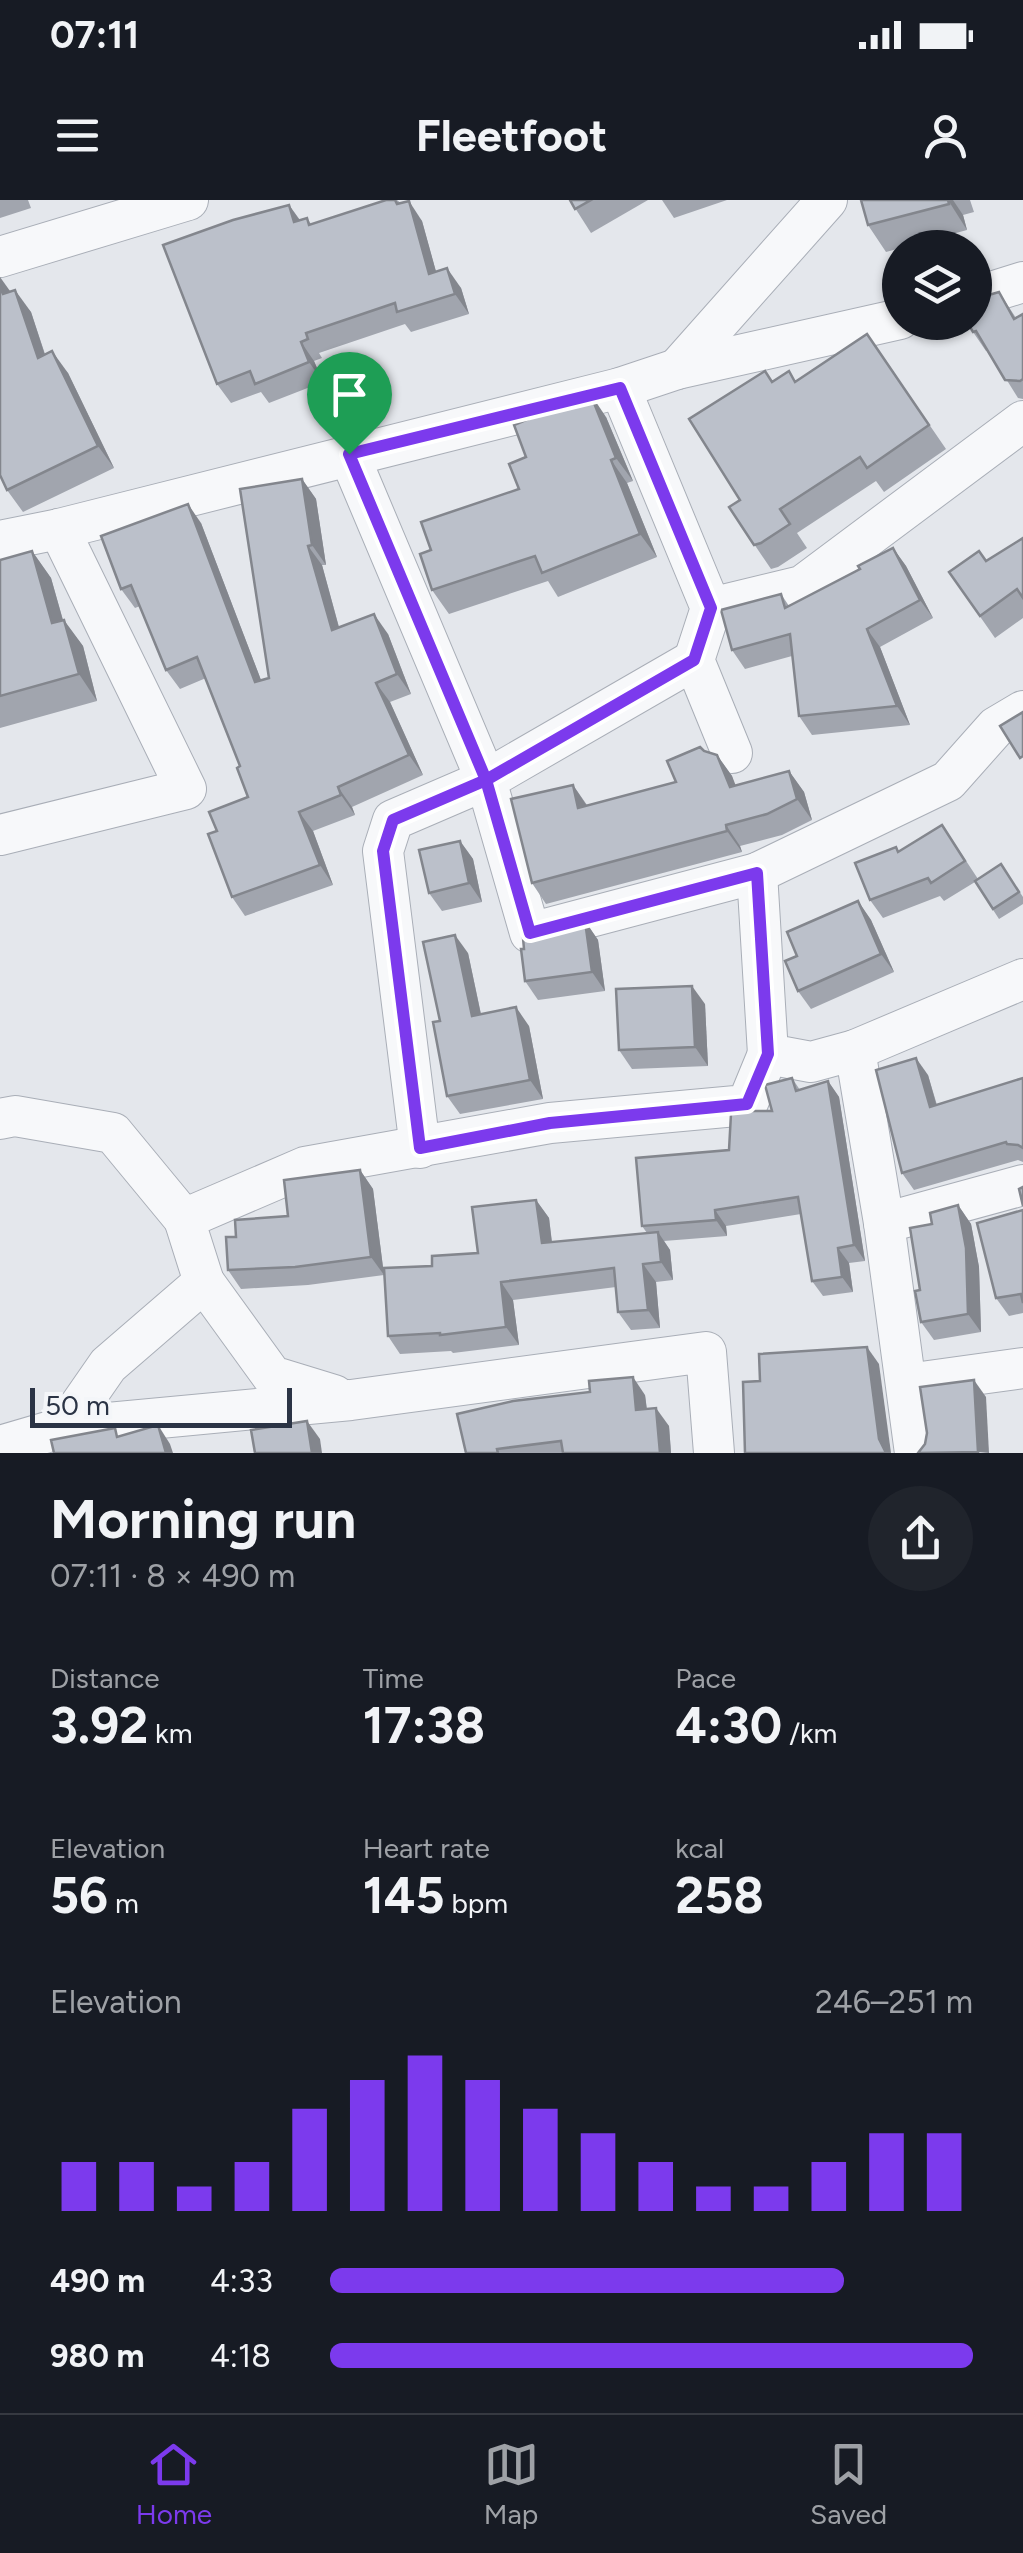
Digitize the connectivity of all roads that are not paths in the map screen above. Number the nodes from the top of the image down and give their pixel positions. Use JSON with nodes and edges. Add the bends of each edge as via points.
{"nodes":[{"id":1,"x":188,"y":200,"type":"edge"},
{"id":2,"x":827,"y":200,"type":"edge"},
{"id":3,"x":82,"y":214,"type":"edge"},
{"id":4,"x":0,"y":257,"type":"edge"},
{"id":5,"x":1023,"y":282,"type":"edge"},
{"id":6,"x":992,"y":292,"type":"edge"},
{"id":7,"x":882,"y":323,"type":"edge"},
{"id":8,"x":676,"y":369,"type":"junction"},
{"id":9,"x":620,"y":388,"type":"junction"},
{"id":10,"x":1023,"y":421,"type":"edge"},
{"id":11,"x":349,"y":454,"type":"junction"},
{"id":12,"x":58,"y":529,"type":"junction"},
{"id":13,"x":0,"y":539,"type":"edge"},
{"id":14,"x":711,"y":608,"type":"junction"},
{"id":15,"x":694,"y":660,"type":"junction"},
{"id":16,"x":1023,"y":711,"type":"edge"},
{"id":17,"x":732,"y":753,"type":"dead end"},
{"id":18,"x":486,"y":780,"type":"junction"},
{"id":19,"x":0,"y":834,"type":"edge"},
{"id":20,"x":757,"y":873,"type":"junction"},
{"id":21,"x":1023,"y":980,"type":"edge"},
{"id":22,"x":855,"y":1050,"type":"junction"},
{"id":23,"x":768,"y":1054,"type":"junction"},
{"id":24,"x":0,"y":1119,"type":"edge"},
{"id":25,"x":420,"y":1148,"type":"junction"},
{"id":26,"x":1023,"y":1185,"type":"edge"},
{"id":27,"x":184,"y":1219,"type":"junction"},
{"id":28,"x":884,"y":1223,"type":"junction"},
{"id":29,"x":204,"y":1282,"type":"junction"},
{"id":30,"x":1023,"y":1368,"type":"edge"},
{"id":31,"x":907,"y":1384,"type":"junction"},
{"id":32,"x":351,"y":1400,"type":"junction"},
{"id":33,"x":66,"y":1427,"type":"junction"},
{"id":34,"x":0,"y":1446,"type":"edge"},
{"id":35,"x":714,"y":1453,"type":"edge"},
{"id":36,"x":916,"y":1453,"type":"edge"}],
"edges":[{"from":1,"to":3,"type":"street"},
{"from":2,"to":8,"type":"street"},
{"from":3,"to":4,"type":"street"},
{"from":5,"to":6,"type":"street"},
{"from":7,"to":8,"type":"street"},
{"from":8,"to":9,"type":"street"},
{"from":9,"to":11,"type":"street"},
{"from":9,"to":14,"type":"street"},
{"from":10,"to":14,"type":"street","via":[[802,586]]},
{"from":11,"to":12,"type":"street"},
{"from":11,"to":18,"type":"street"},
{"from":12,"to":13,"type":"street"},
{"from":12,"to":19,"type":"street","via":[[186,790]]},
{"from":14,"to":15,"type":"street"},
{"from":15,"to":17,"type":"street"},
{"from":15,"to":18,"type":"street"},
{"from":16,"to":20,"type":"street","via":[[996,726],[948,781]]},
{"from":18,"to":20,"type":"street","via":[[530,933]]},
{"from":18,"to":25,"type":"street","via":[[393,820],[383,851]]},
{"from":20,"to":23,"type":"street"},
{"from":21,"to":22,"type":"street"},
{"from":22,"to":23,"type":"street","via":[[811,1062]]},
{"from":22,"to":28,"type":"street"},
{"from":23,"to":25,"type":"street","via":[[747,1104],[550,1123]]},
{"from":24,"to":27,"type":"street","via":[[114,1133]]},
{"from":25,"to":27,"type":"street","via":[[305,1168]]},
{"from":26,"to":28,"type":"street"},
{"from":27,"to":29,"type":"street"},
{"from":28,"to":31,"type":"street"},
{"from":29,"to":32,"type":"street","via":[[272,1376]]},
{"from":29,"to":33,"type":"street","via":[[108,1365]]},
{"from":30,"to":31,"type":"street"},
{"from":31,"to":36,"type":"street"},
{"from":32,"to":33,"type":"street"},
{"from":32,"to":35,"type":"street","via":[[706,1352]]},
{"from":33,"to":34,"type":"street"}]}
